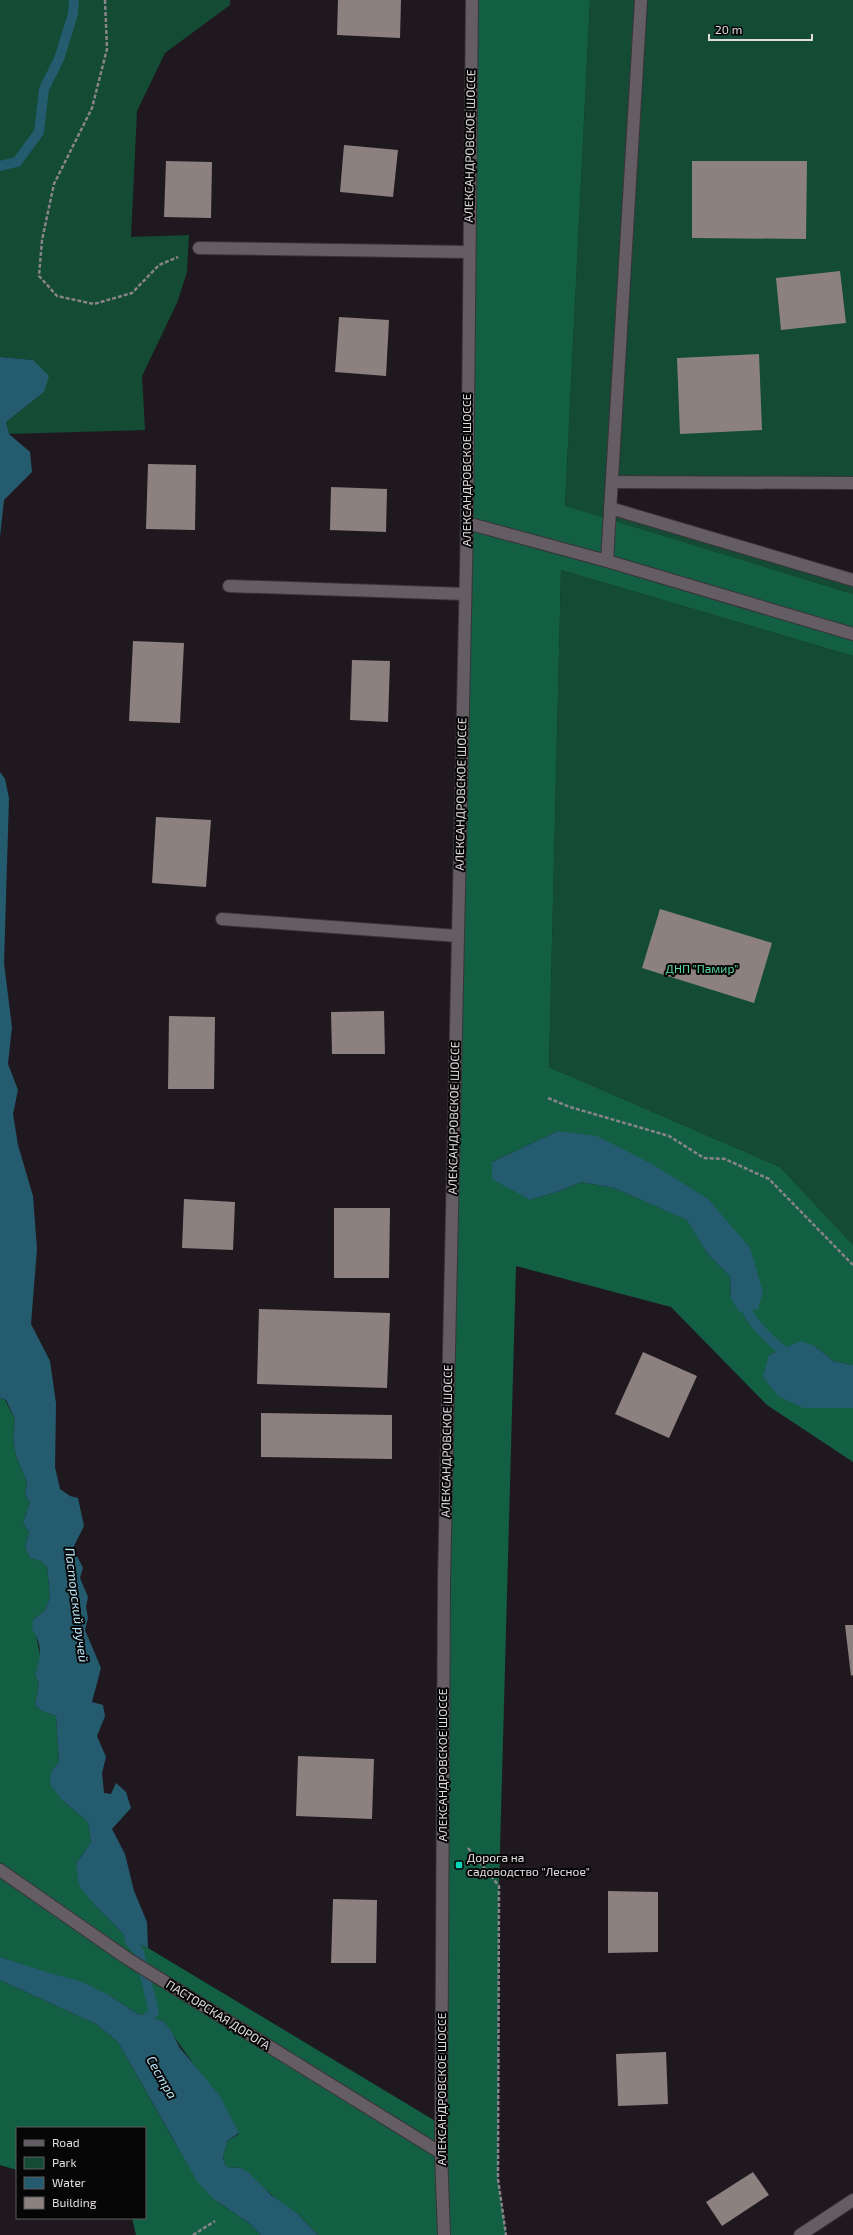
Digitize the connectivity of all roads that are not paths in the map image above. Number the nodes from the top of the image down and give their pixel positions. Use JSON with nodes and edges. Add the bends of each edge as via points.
{"nodes":[{"id":1,"x":472,"y":0,"type":"edge"},
{"id":2,"x":641,"y":0,"type":"edge"},
{"id":3,"x":198,"y":248,"type":"road end"},
{"id":4,"x":468,"y":252,"type":"junction"},
{"id":5,"x":612,"y":482,"type":"junction"},
{"id":6,"x":853,"y":483,"type":"edge"},
{"id":7,"x":610,"y":508,"type":"junction"},
{"id":8,"x":467,"y":523,"type":"junction"},
{"id":9,"x":607,"y":561,"type":"junction"},
{"id":10,"x":853,"y":580,"type":"edge"},
{"id":11,"x":229,"y":586,"type":"dead end"},
{"id":12,"x":465,"y":594,"type":"junction"},
{"id":13,"x":853,"y":634,"type":"edge"},
{"id":14,"x":222,"y":919,"type":"dead end"},
{"id":15,"x":458,"y":936,"type":"junction"},
{"id":16,"x":0,"y":1870,"type":"edge"},
{"id":17,"x":441,"y":2153,"type":"junction"},
{"id":18,"x":853,"y":2200,"type":"edge"},
{"id":19,"x":444,"y":2235,"type":"edge"},
{"id":20,"x":800,"y":2235,"type":"edge"}],
"edges":[{"from":1,"to":4,"type":"street","name":"АЛЕКСАНДРОВСКОЕ ШОССЕ"},
{"from":2,"to":5,"type":"street"},
{"from":3,"to":4,"type":"street"},
{"from":4,"to":8,"type":"street","name":"АЛЕКСАНДРОВСКОЕ ШОССЕ"},
{"from":5,"to":6,"type":"street"},
{"from":5,"to":7,"type":"street"},
{"from":7,"to":9,"type":"street"},
{"from":7,"to":10,"type":"street"},
{"from":8,"to":9,"type":"street"},
{"from":8,"to":12,"type":"street","name":"АЛЕКСАНДРОВСКОЕ ШОССЕ"},
{"from":9,"to":13,"type":"street"},
{"from":11,"to":12,"type":"street"},
{"from":12,"to":15,"type":"street","name":"АЛЕКСАНДРОВСКОЕ ШОССЕ"},
{"from":14,"to":15,"type":"street"},
{"from":15,"to":17,"type":"street","name":"АЛЕКСАНДРОВСКОЕ ШОССЕ","via":[[444,1580]]},
{"from":16,"to":17,"type":"street","name":"ПАСТОРСКАЯ ДОРОГА","via":[[128,1959]]},
{"from":17,"to":19,"type":"street","name":"АЛЕКСАНДРОВСКОЕ ШОССЕ"},
{"from":18,"to":20,"type":"street"}]}
